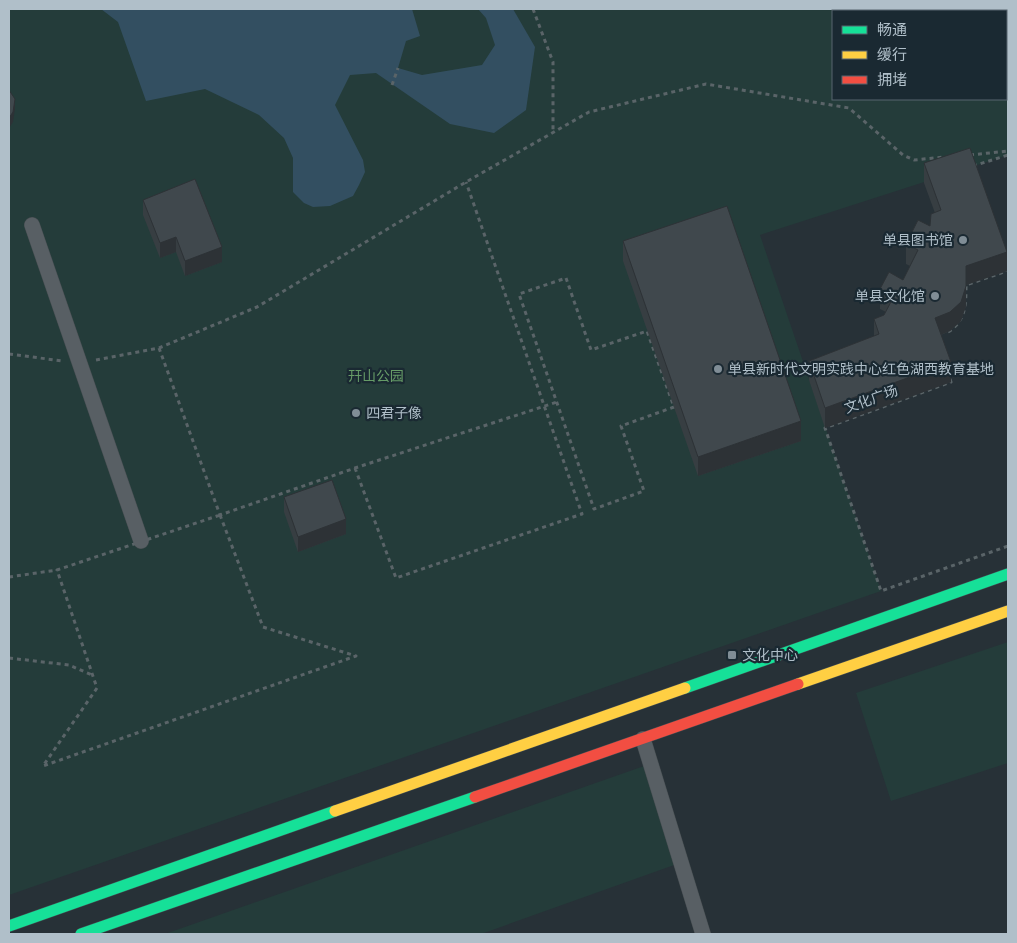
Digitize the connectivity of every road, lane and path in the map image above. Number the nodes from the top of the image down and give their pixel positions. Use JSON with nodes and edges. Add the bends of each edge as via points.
{"nodes":[{"id":1,"x":533,"y":9,"type":"edge"},
{"id":2,"x":398,"y":68,"type":"dead end"},
{"id":3,"x":392,"y":85,"type":"dead end"},
{"id":4,"x":553,"y":133,"type":"junction"},
{"id":5,"x":1008,"y":151,"type":"edge"},
{"id":6,"x":1008,"y":155,"type":"edge"},
{"id":7,"x":961,"y":156,"type":"edge"},
{"id":8,"x":952,"y":157,"type":"edge"},
{"id":9,"x":970,"y":167,"type":"edge"},
{"id":10,"x":466,"y":182,"type":"junction"},
{"id":11,"x":32,"y":225,"type":"dead end"},
{"id":12,"x":1004,"y":262,"type":"edge"},
{"id":13,"x":942,"y":334,"type":"edge"},
{"id":14,"x":159,"y":348,"type":"junction"},
{"id":15,"x":9,"y":354,"type":"edge"},
{"id":16,"x":80,"y":363,"type":"junction"},
{"id":17,"x":948,"y":373,"type":"edge"},
{"id":18,"x":557,"y":402,"type":"junction"},
{"id":19,"x":545,"y":406,"type":"junction"},
{"id":20,"x":355,"y":468,"type":"junction"},
{"id":21,"x":220,"y":515,"type":"junction"},
{"id":22,"x":141,"y":542,"type":"junction"},
{"id":23,"x":1008,"y":546,"type":"edge"},
{"id":24,"x":56,"y":570,"type":"junction"},
{"id":25,"x":1008,"y":574,"type":"edge"},
{"id":26,"x":9,"y":577,"type":"edge"},
{"id":27,"x":1008,"y":611,"type":"edge"},
{"id":28,"x":9,"y":658,"type":"edge"},
{"id":29,"x":92,"y":675,"type":"junction"},
{"id":30,"x":642,"y":739,"type":"junction"},
{"id":31,"x":9,"y":926,"type":"edge"},
{"id":32,"x":81,"y":934,"type":"edge"},
{"id":33,"x":703,"y":934,"type":"edge"}],
"edges":[{"from":1,"to":4,"type":"path","via":[[553,62]]},
{"from":2,"to":3,"type":"path"},
{"from":4,"to":8,"type":"path","via":[[590,112],[706,84],[848,108],[903,155],[914,160]]},
{"from":4,"to":10,"type":"path"},
{"from":5,"to":7,"type":"path"},
{"from":6,"to":9,"type":"path"},
{"from":10,"to":14,"type":"path","via":[[257,307]]},
{"from":10,"to":19,"type":"path"},
{"from":11,"to":16,"type":"street"},
{"from":12,"to":13,"type":"path","via":[[1007,271],[966,285],[966,306],[961,321]]},
{"from":14,"to":16,"type":"path"},
{"from":14,"to":21,"type":"path"},
{"from":15,"to":16,"type":"path"},
{"from":16,"to":22,"type":"street"},
{"from":17,"to":23,"type":"path","name":"文化广场","via":[[951,382],[825,428],[881,591]]},
{"from":18,"to":18,"type":"path","via":[[594,509],[644,492],[621,426],[674,408],[647,331],[591,350],[566,278],[519,294]]},
{"from":18,"to":19,"type":"path"},
{"from":19,"to":20,"type":"path"},
{"from":19,"to":20,"type":"path","via":[[582,514],[396,578]]},
{"from":20,"to":21,"type":"path"},
{"from":21,"to":22,"type":"path"},
{"from":21,"to":29,"type":"path","via":[[263,626],[356,656],[43,766],[97,688]]},
{"from":22,"to":24,"type":"path"},
{"from":24,"to":26,"type":"path"},
{"from":24,"to":29,"type":"path"},
{"from":25,"to":31,"type":"main road"},
{"from":27,"to":30,"type":"main road"},
{"from":28,"to":29,"type":"path","via":[[68,665]]},
{"from":30,"to":32,"type":"main road"},
{"from":30,"to":33,"type":"street"}]}
